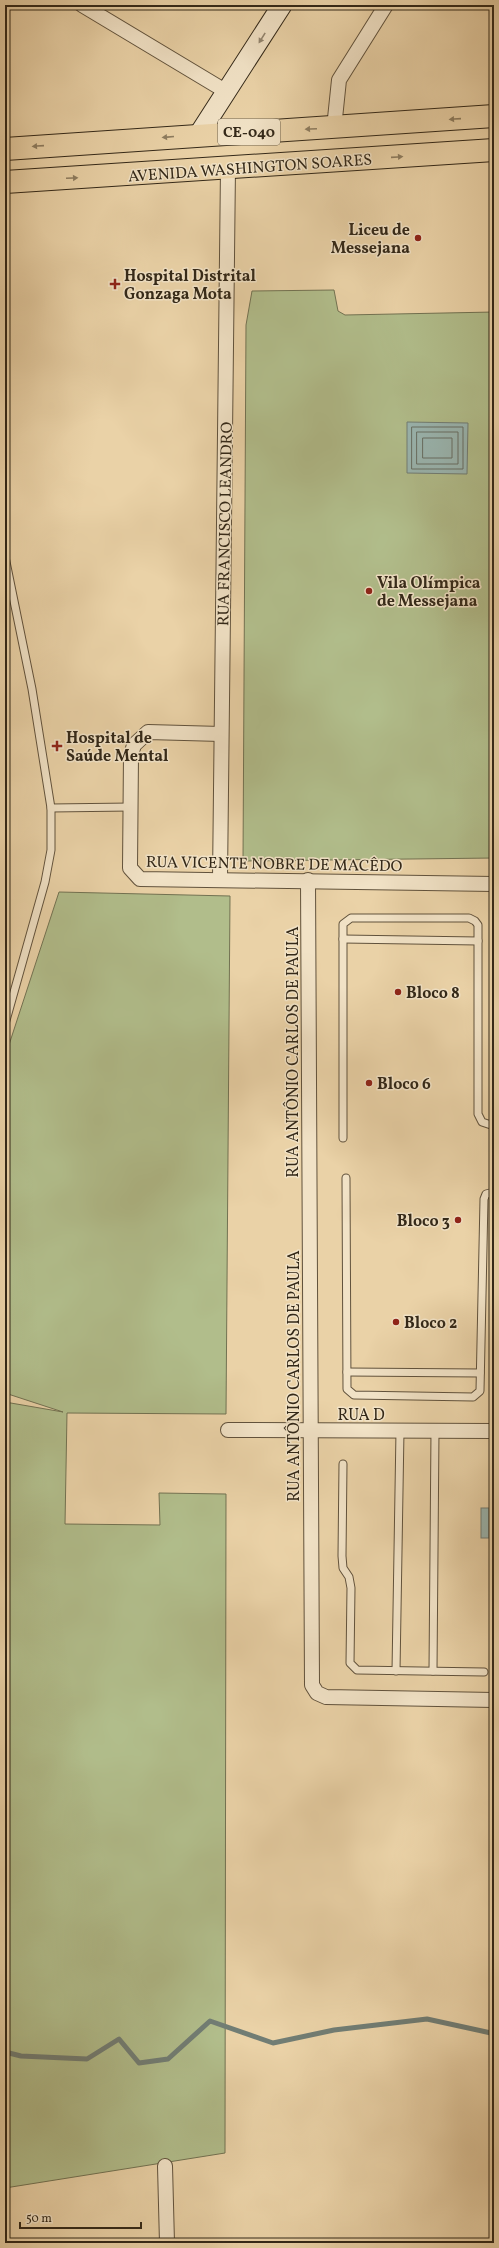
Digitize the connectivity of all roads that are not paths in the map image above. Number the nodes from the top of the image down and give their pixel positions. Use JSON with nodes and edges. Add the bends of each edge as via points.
{"nodes":[{"id":1,"x":82,"y":5,"type":"edge"},
{"id":2,"x":282,"y":5,"type":"edge"},
{"id":3,"x":386,"y":5,"type":"edge"},
{"id":4,"x":227,"y":92,"type":"junction"},
{"id":5,"x":494,"y":116,"type":"edge"},
{"id":6,"x":334,"y":128,"type":"junction"},
{"id":7,"x":199,"y":134,"type":"junction"},
{"id":8,"x":5,"y":149,"type":"edge"},
{"id":9,"x":494,"y":150,"type":"edge"},
{"id":10,"x":228,"y":168,"type":"junction"},
{"id":11,"x":5,"y":182,"type":"edge"},
{"id":12,"x":5,"y":556,"type":"edge"},
{"id":13,"x":221,"y":734,"type":"junction"},
{"id":14,"x":130,"y":807,"type":"junction"},
{"id":15,"x":51,"y":808,"type":"junction"},
{"id":16,"x":220,"y":879,"type":"junction"},
{"id":17,"x":308,"y":880,"type":"junction"},
{"id":18,"x":494,"y":884,"type":"edge"},
{"id":19,"x":343,"y":939,"type":"junction"},
{"id":20,"x":478,"y":941,"type":"junction"},
{"id":21,"x":5,"y":1024,"type":"edge"},
{"id":22,"x":494,"y":1126,"type":"edge"},
{"id":23,"x":343,"y":1138,"type":"dead end"},
{"id":24,"x":346,"y":1178,"type":"dead end"},
{"id":25,"x":494,"y":1192,"type":"edge"},
{"id":26,"x":347,"y":1372,"type":"junction"},
{"id":27,"x":480,"y":1373,"type":"junction"},
{"id":28,"x":228,"y":1430,"type":"dead end"},
{"id":29,"x":310,"y":1430,"type":"junction"},
{"id":30,"x":400,"y":1431,"type":"junction"},
{"id":31,"x":435,"y":1431,"type":"junction"},
{"id":32,"x":494,"y":1431,"type":"edge"},
{"id":33,"x":343,"y":1464,"type":"dead end"},
{"id":34,"x":396,"y":1671,"type":"junction"},
{"id":35,"x":433,"y":1671,"type":"junction"},
{"id":36,"x":484,"y":1672,"type":"dead end"},
{"id":37,"x":494,"y":1700,"type":"edge"},
{"id":38,"x":165,"y":2166,"type":"dead end"},
{"id":39,"x":167,"y":2243,"type":"edge"}],
"edges":[{"from":1,"to":4,"type":"street"},
{"from":2,"to":4,"type":"main road","one_way":true},
{"from":3,"to":6,"type":"street","via":[[339,80]]},
{"from":4,"to":7,"type":"main road"},
{"from":5,"to":6,"type":"highway","name":"AVENIDA WASHINGTON SOARES","number":"CE-040","one_way":true},
{"from":6,"to":7,"type":"highway","name":"AVENIDA WASHINGTON SOARES","number":"CE-040","one_way":true},
{"from":7,"to":8,"type":"highway","name":"AVENIDA WASHINGTON SOARES","number":"CE-040","one_way":true},
{"from":10,"to":9,"type":"highway","name":"AVENIDA WASHINGTON SOARES","number":"CE-040","one_way":true},
{"from":11,"to":10,"type":"highway","name":"AVENIDA WASHINGTON SOARES","number":"CE-040","one_way":true},
{"from":10,"to":13,"type":"street","name":"RUA FRANCISCO LEANDRO"},
{"from":12,"to":15,"type":"lane","via":[[37,720]]},
{"from":13,"to":14,"type":"street","name":"RUA VICENTE NOBRE DE MACÊDO","via":[[148,732],[140,738],[131,754]]},
{"from":13,"to":16,"type":"street","name":"RUA FRANCISCO LEANDRO"},
{"from":14,"to":15,"type":"lane"},
{"from":14,"to":16,"type":"street","name":"RUA VICENTE NOBRE DE MACÊDO","via":[[130,868],[140,879]]},
{"from":15,"to":21,"type":"lane","via":[[51,850],[45,882]]},
{"from":16,"to":17,"type":"street","name":"RUA VICENTE NOBRE DE MACÊDO"},
{"from":17,"to":18,"type":"street","name":"RUA VICENTE NOBRE DE MACÊDO"},
{"from":17,"to":29,"type":"street","name":"RUA ANTÔNIO CARLOS DE PAULA"},
{"from":19,"to":20,"type":"lane"},
{"from":19,"to":20,"type":"lane","via":[[343,924],[351,918],[469,918],[478,925]]},
{"from":19,"to":23,"type":"lane"},
{"from":20,"to":22,"type":"lane","via":[[478,1114],[482,1122]]},
{"from":24,"to":26,"type":"lane"},
{"from":25,"to":27,"type":"lane","via":[[486,1194],[484,1199]]},
{"from":26,"to":27,"type":"lane"},
{"from":26,"to":27,"type":"lane","via":[[347,1389],[354,1395],[473,1397],[480,1391]]},
{"from":28,"to":29,"type":"street","name":"RUA D"},
{"from":29,"to":30,"type":"street","name":"RUA D"},
{"from":29,"to":37,"type":"street","name":"RUA ANTÔNIO CARLOS DE PAULA","via":[[312,1685],[317,1693],[326,1697]]},
{"from":30,"to":31,"type":"street","name":"RUA D"},
{"from":30,"to":34,"type":"lane"},
{"from":31,"to":32,"type":"street","name":"RUA D"},
{"from":31,"to":35,"type":"lane"},
{"from":33,"to":34,"type":"lane","via":[[342,1556],[351,1588],[350,1663],[357,1670]]},
{"from":34,"to":35,"type":"lane"},
{"from":35,"to":36,"type":"lane"},
{"from":38,"to":39,"type":"street"}]}
